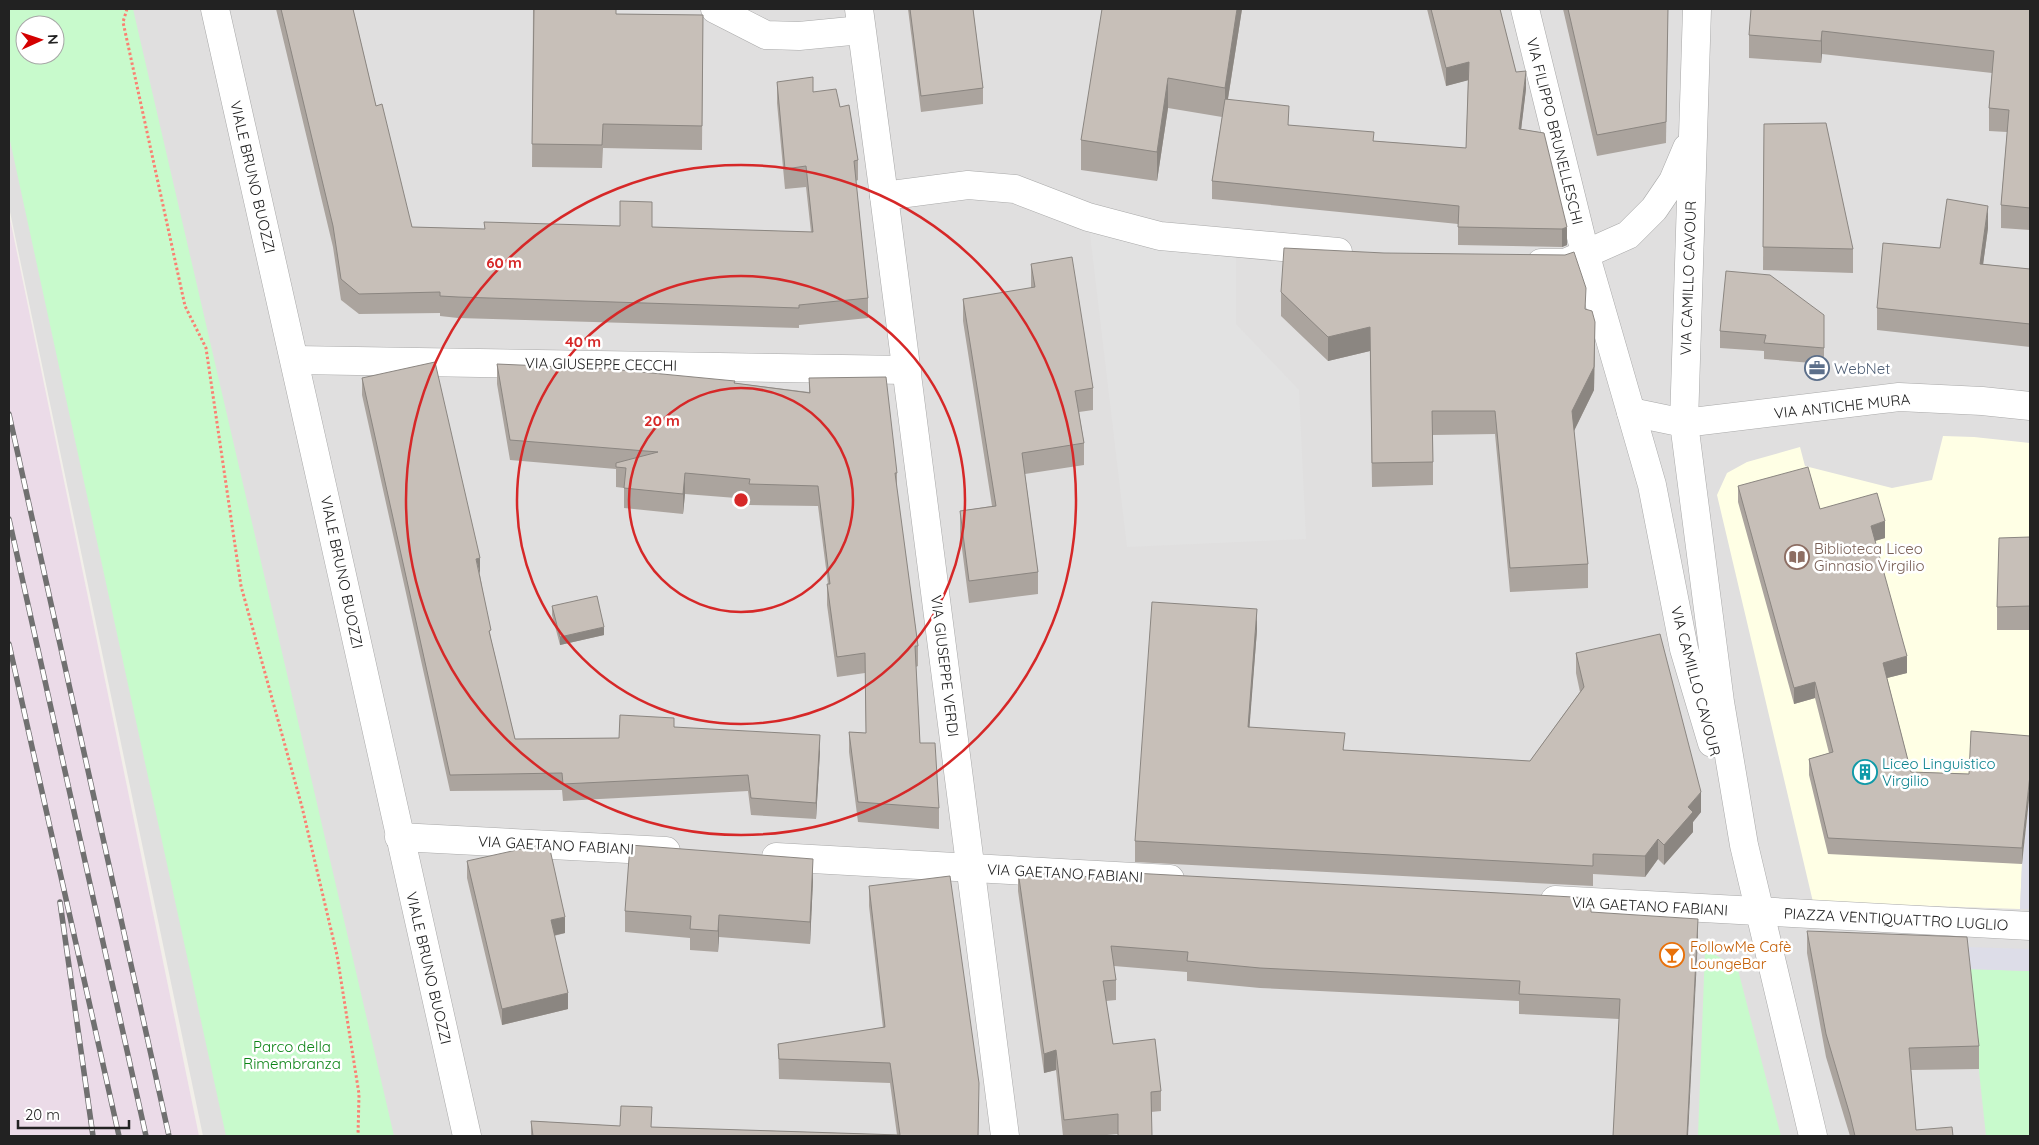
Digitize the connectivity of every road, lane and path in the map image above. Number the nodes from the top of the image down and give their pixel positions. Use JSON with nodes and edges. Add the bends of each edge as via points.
{"nodes":[{"id":1,"x":127,"y":9,"type":"edge"},
{"id":2,"x":215,"y":9,"type":"edge"},
{"id":3,"x":715,"y":9,"type":"edge"},
{"id":4,"x":1525,"y":9,"type":"edge"},
{"id":5,"x":1697,"y":9,"type":"edge"},
{"id":6,"x":860,"y":19,"type":"edge"},
{"id":7,"x":1693,"y":132,"type":"junction"},
{"id":8,"x":884,"y":196,"type":"junction"},
{"id":9,"x":1585,"y":253,"type":"junction"},
{"id":10,"x":1362,"y":254,"type":"edge"},
{"id":11,"x":1516,"y":262,"type":"edge"},
{"id":12,"x":295,"y":360,"type":"junction"},
{"id":13,"x":906,"y":370,"type":"junction"},
{"id":14,"x":2030,"y":406,"type":"edge"},
{"id":15,"x":1631,"y":412,"type":"junction"},
{"id":16,"x":1684,"y":423,"type":"junction"},
{"id":17,"x":1688,"y":454,"type":"junction"},
{"id":18,"x":1652,"y":485,"type":"junction"},
{"id":19,"x":1720,"y":702,"type":"junction"},
{"id":20,"x":399,"y":837,"type":"junction"},
{"id":21,"x":1744,"y":844,"type":"junction"},
{"id":22,"x":695,"y":853,"type":"edge"},
{"id":23,"x":754,"y":856,"type":"edge"},
{"id":24,"x":971,"y":868,"type":"junction"},
{"id":25,"x":1194,"y":880,"type":"edge"},
{"id":26,"x":1529,"y":899,"type":"edge"},
{"id":27,"x":1762,"y":912,"type":"junction"},
{"id":28,"x":2030,"y":926,"type":"edge"},
{"id":29,"x":358,"y":1136,"type":"edge"},
{"id":30,"x":467,"y":1136,"type":"edge"},
{"id":31,"x":1005,"y":1136,"type":"edge"},
{"id":32,"x":1814,"y":1136,"type":"edge"}],
"edges":[{"from":1,"to":29,"type":"path","via":[[123,22],[185,306],[206,348],[241,586],[302,807],[337,955],[358,1094]]},
{"from":2,"to":12,"type":"street","name":"VIALE BRUNO BUOZZI"},
{"from":3,"to":6,"type":"street","via":[[766,34],[800,36]]},
{"from":4,"to":9,"type":"street","name":"VIA FILIPPO BRUNELLESCHI"},
{"from":5,"to":7,"type":"street","name":"VIA CAMILLO CAVOUR"},
{"from":6,"to":8,"type":"street","name":"VIA GIUSEPPE VERDI"},
{"from":7,"to":9,"type":"street","via":[[1673,180],[1654,209],[1628,235]]},
{"from":7,"to":16,"type":"street","name":"VIA CAMILLO CAVOUR"},
{"from":8,"to":10,"type":"street","via":[[968,185],[1015,189],[1088,218],[1160,236]]},
{"from":8,"to":13,"type":"street","name":"VIA GIUSEPPE VERDI"},
{"from":9,"to":11,"type":"street","via":[[1565,263]]},
{"from":9,"to":15,"type":"street","name":"VIA CAMILLO CAVOUR"},
{"from":12,"to":13,"type":"street","name":"VIA GIUSEPPE CECCHI"},
{"from":12,"to":20,"type":"street","name":"VIALE BRUNO BUOZZI"},
{"from":13,"to":24,"type":"street","name":"VIA GIUSEPPE VERDI"},
{"from":14,"to":16,"type":"street","name":"VIA ANTICHE MURA","via":[[1900,397]]},
{"from":15,"to":16,"type":"street"},
{"from":15,"to":18,"type":"street","name":"VIA CAMILLO CAVOUR"},
{"from":16,"to":17,"type":"street","name":"VIA CAMILLO CAVOUR"},
{"from":17,"to":18,"type":"street"},
{"from":17,"to":19,"type":"street","name":"VIA CAMILLO CAVOUR"},
{"from":18,"to":19,"type":"street","name":"VIA CAMILLO CAVOUR","via":[[1680,560]]},
{"from":18,"to":21,"type":"street","name":"VIA CAMILLO CAVOUR","via":[[1684,649]]},
{"from":19,"to":21,"type":"street","name":"VIA CAMILLO CAVOUR"},
{"from":20,"to":22,"type":"street","name":"VIA GAETANO FABIANI"},
{"from":20,"to":30,"type":"street","name":"VIALE BRUNO BUOZZI"},
{"from":21,"to":27,"type":"street","name":"VIA CAMILLO CAVOUR"},
{"from":23,"to":24,"type":"street","name":"VIA GAETANO FABIANI"},
{"from":24,"to":25,"type":"street","name":"VIA GAETANO FABIANI"},
{"from":24,"to":31,"type":"street","name":"VIA GIUSEPPE VERDI"},
{"from":26,"to":27,"type":"street","name":"VIA GAETANO FABIANI"},
{"from":27,"to":28,"type":"street","name":"PIAZZA VENTIQUATTRO LUGLIO"},
{"from":27,"to":32,"type":"street","name":"VIA CAMILLO CAVOUR"}]}
